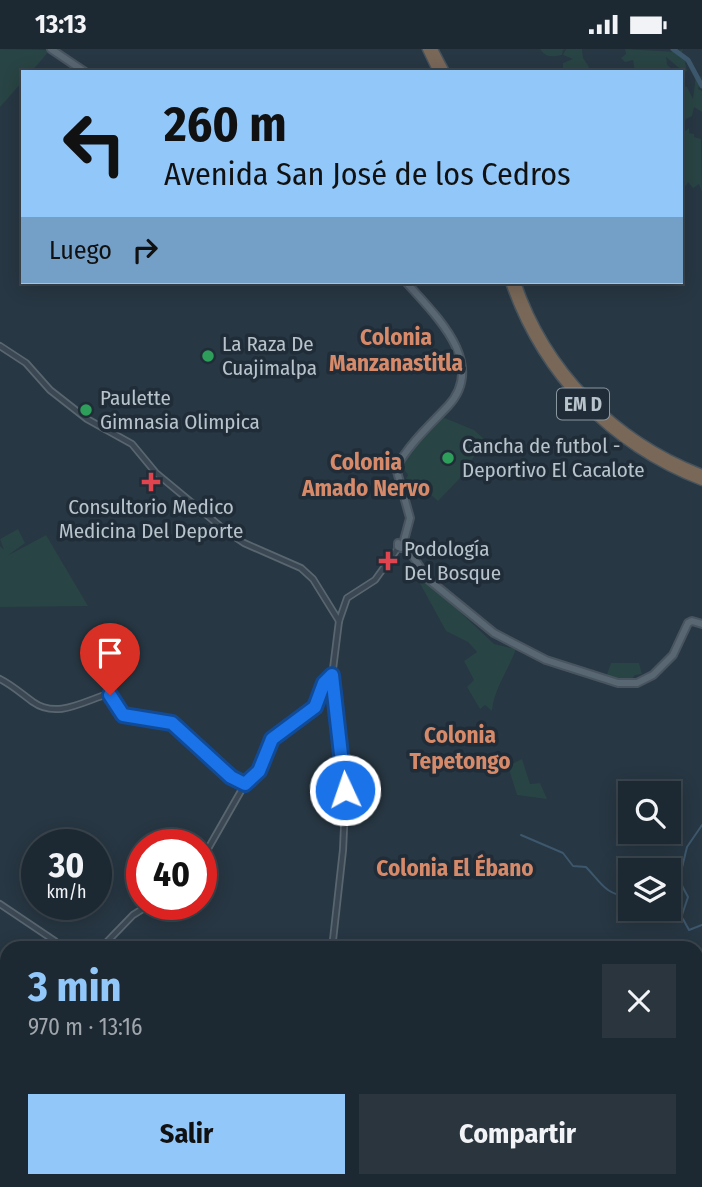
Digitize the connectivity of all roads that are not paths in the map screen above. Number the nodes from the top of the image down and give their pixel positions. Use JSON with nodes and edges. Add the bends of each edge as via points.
{"nodes":[{"id":1,"x":51,"y":49,"type":"edge"},
{"id":2,"x":427,"y":49,"type":"edge"},
{"id":3,"x":433,"y":49,"type":"edge"},
{"id":4,"x":82,"y":70,"type":"edge"},
{"id":5,"x":437,"y":70,"type":"edge"},
{"id":6,"x":444,"y":70,"type":"edge"},
{"id":7,"x":408,"y":284,"type":"edge"},
{"id":8,"x":511,"y":284,"type":"edge"},
{"id":9,"x":517,"y":284,"type":"edge"},
{"id":10,"x":0,"y":346,"type":"edge"},
{"id":11,"x":702,"y":474,"type":"edge"},
{"id":12,"x":702,"y":481,"type":"edge"},
{"id":13,"x":402,"y":543,"type":"junction"},
{"id":14,"x":340,"y":621,"type":"junction"},
{"id":15,"x":702,"y":624,"type":"edge"},
{"id":16,"x":332,"y":675,"type":"junction"},
{"id":17,"x":0,"y":679,"type":"edge"},
{"id":18,"x":245,"y":784,"type":"junction"},
{"id":19,"x":217,"y":833,"type":"edge"},
{"id":20,"x":0,"y":904,"type":"edge"},
{"id":21,"x":127,"y":920,"type":"edge"},
{"id":22,"x":55,"y":941,"type":"edge"},
{"id":23,"x":108,"y":941,"type":"edge"},
{"id":24,"x":333,"y":941,"type":"edge"}],
"edges":[{"from":1,"to":4,"type":"main road"},
{"from":2,"to":5,"type":"highway"},
{"from":3,"to":6,"type":"highway"},
{"from":7,"to":13,"type":"main road","via":[[452,339],[463,364],[454,398],[396,468],[410,518]]},
{"from":8,"to":12,"type":"highway","number":"EM D","via":[[537,344],[586,408],[649,454]]},
{"from":9,"to":11,"type":"highway","number":"EM D","via":[[543,342],[590,403],[631,437]]},
{"from":10,"to":14,"type":"street","via":[[26,363],[80,414],[132,444],[156,473],[226,531],[301,568]]},
{"from":13,"to":14,"type":"street","via":[[375,580],[347,598]]},
{"from":13,"to":15,"type":"main road","via":[[429,580],[494,633],[546,660],[618,683],[640,683],[653,675],[673,655],[688,623]]},
{"from":14,"to":16,"type":"street"},
{"from":16,"to":18,"type":"street","via":[[315,707],[272,739],[259,771]]},
{"from":16,"to":24,"type":"street","via":[[344,759]]},
{"from":17,"to":18,"type":"street","via":[[34,703],[50,708],[76,706],[108,694],[123,715],[172,723],[231,777]]},
{"from":18,"to":19,"type":"street"},
{"from":20,"to":22,"type":"street"},
{"from":21,"to":23,"type":"street"}]}
